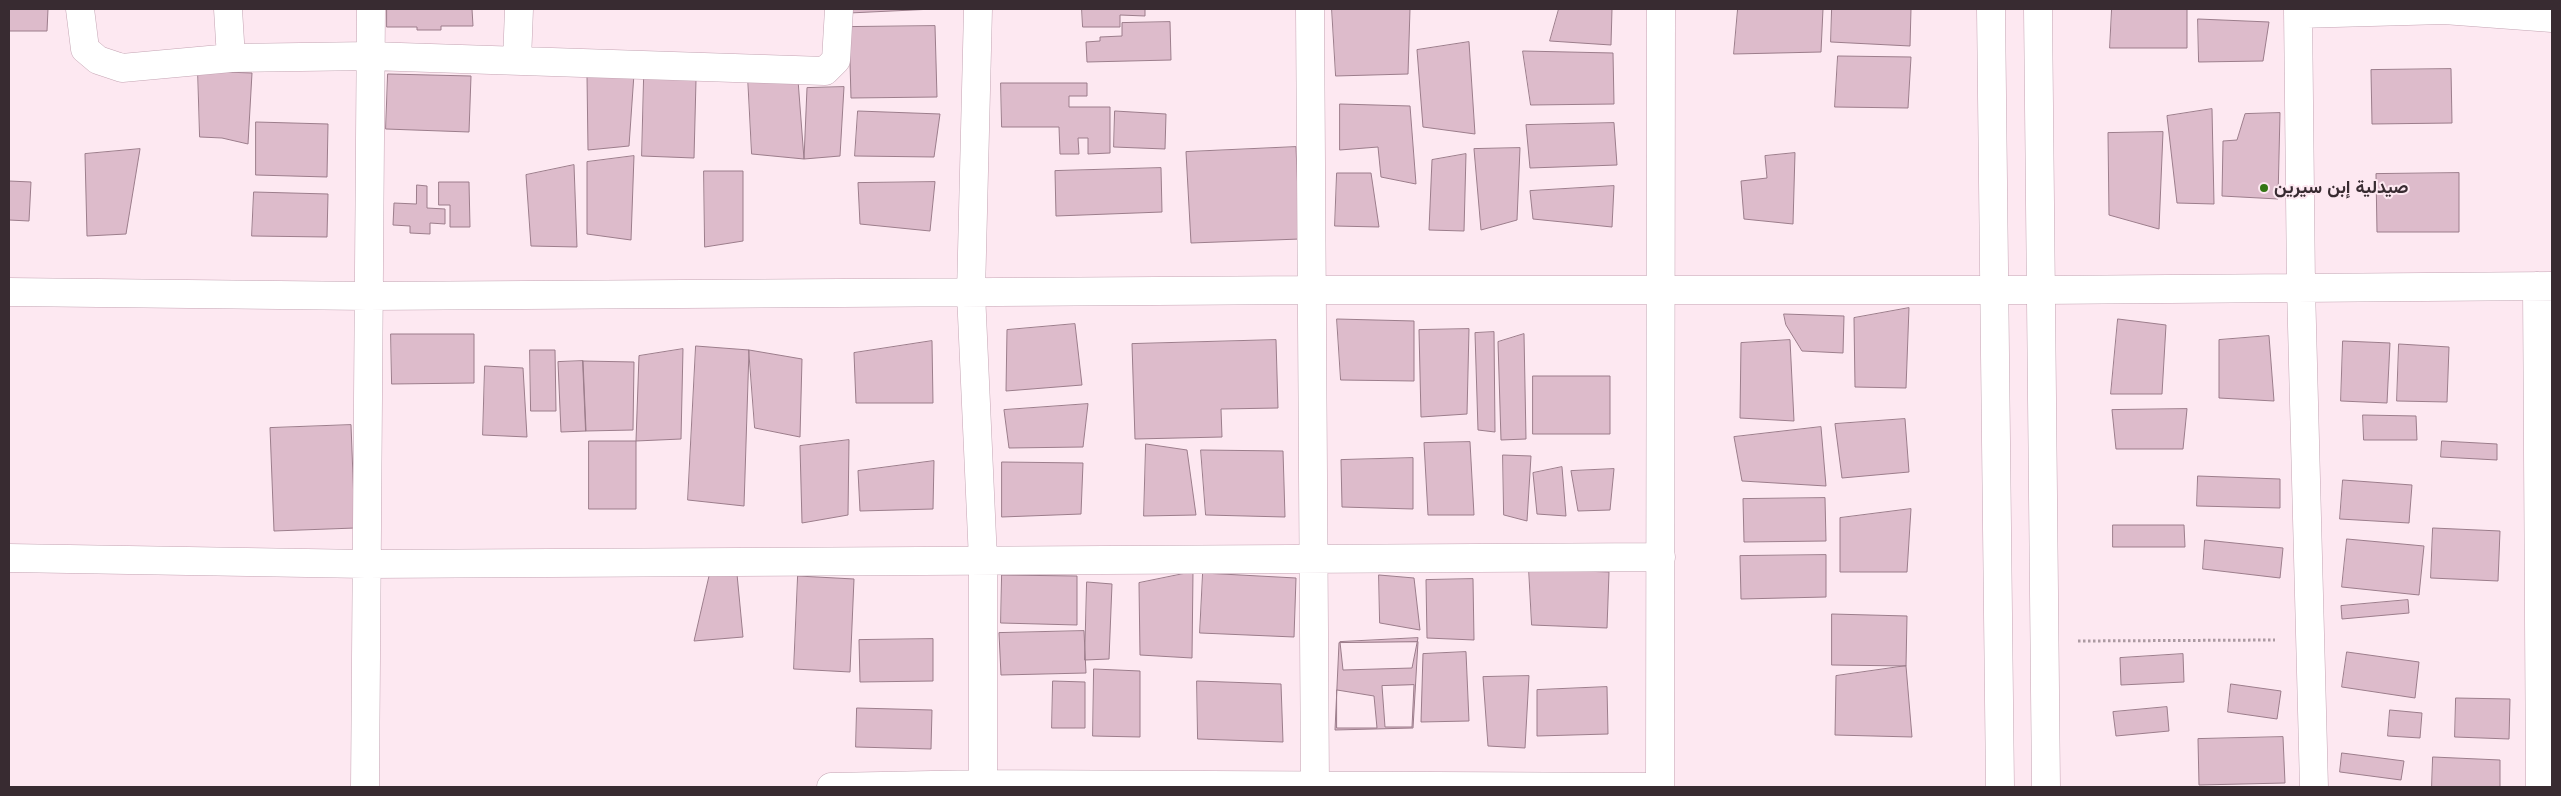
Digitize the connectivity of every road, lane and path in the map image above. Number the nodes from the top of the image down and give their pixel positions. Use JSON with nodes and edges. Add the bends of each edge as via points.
{"nodes":[{"id":1,"x":80,"y":9,"type":"edge"},
{"id":2,"x":228,"y":9,"type":"edge"},
{"id":3,"x":371,"y":9,"type":"edge"},
{"id":4,"x":519,"y":9,"type":"edge"},
{"id":5,"x":839,"y":9,"type":"edge"},
{"id":6,"x":978,"y":9,"type":"edge"},
{"id":7,"x":1310,"y":9,"type":"edge"},
{"id":8,"x":1661,"y":9,"type":"edge"},
{"id":9,"x":1991,"y":9,"type":"edge"},
{"id":10,"x":2038,"y":9,"type":"edge"},
{"id":11,"x":2298,"y":12,"type":"edge"},
{"id":12,"x":2552,"y":18,"type":"edge"},
{"id":13,"x":370,"y":56,"type":"junction"},
{"id":14,"x":231,"y":58,"type":"junction"},
{"id":15,"x":517,"y":61,"type":"junction"},
{"id":16,"x":2544,"y":286,"type":"edge"},
{"id":17,"x":1994,"y":288,"type":"junction"},
{"id":18,"x":2301,"y":288,"type":"junction"},
{"id":19,"x":1313,"y":290,"type":"junction"},
{"id":20,"x":2041,"y":290,"type":"junction"},
{"id":21,"x":1662,"y":291,"type":"junction"},
{"id":22,"x":9,"y":292,"type":"edge"},
{"id":23,"x":971,"y":293,"type":"junction"},
{"id":24,"x":368,"y":296,"type":"junction"},
{"id":25,"x":1661,"y":557,"type":"junction"},
{"id":26,"x":9,"y":558,"type":"edge"},
{"id":27,"x":1315,"y":558,"type":"junction"},
{"id":28,"x":983,"y":560,"type":"junction"},
{"id":29,"x":366,"y":564,"type":"junction"},
{"id":30,"x":2310,"y":640,"type":"junction"},
{"id":31,"x":2045,"y":642,"type":"junction"},
{"id":32,"x":983,"y":786,"type":"edge"},
{"id":33,"x":1315,"y":786,"type":"edge"},
{"id":34,"x":365,"y":787,"type":"edge"},
{"id":35,"x":832,"y":787,"type":"edge"},
{"id":36,"x":1660,"y":787,"type":"edge"},
{"id":37,"x":2000,"y":787,"type":"edge"},
{"id":38,"x":2046,"y":787,"type":"edge"},
{"id":39,"x":2314,"y":787,"type":"edge"},
{"id":40,"x":2540,"y":787,"type":"edge"}],
"edges":[{"from":1,"to":14,"type":"street","via":[[85,49],[98,60],[122,68]]},
{"from":2,"to":14,"type":"street"},
{"from":3,"to":13,"type":"street"},
{"from":4,"to":15,"type":"street"},
{"from":5,"to":15,"type":"street","via":[[836,60],[825,71]]},
{"from":6,"to":23,"type":"street"},
{"from":7,"to":19,"type":"street"},
{"from":8,"to":21,"type":"street"},
{"from":9,"to":17,"type":"street"},
{"from":10,"to":20,"type":"street"},
{"from":11,"to":12,"type":"street","via":[[2444,10]]},
{"from":11,"to":18,"type":"street"},
{"from":13,"to":14,"type":"street"},
{"from":13,"to":15,"type":"street"},
{"from":13,"to":24,"type":"street"},
{"from":16,"to":18,"type":"street"},
{"from":16,"to":40,"type":"street"},
{"from":17,"to":20,"type":"street"},
{"from":17,"to":21,"type":"street"},
{"from":17,"to":37,"type":"street"},
{"from":18,"to":20,"type":"street"},
{"from":18,"to":30,"type":"street"},
{"from":19,"to":21,"type":"street"},
{"from":19,"to":23,"type":"street"},
{"from":19,"to":27,"type":"street"},
{"from":20,"to":31,"type":"street"},
{"from":21,"to":25,"type":"street"},
{"from":22,"to":24,"type":"street"},
{"from":23,"to":24,"type":"street"},
{"from":23,"to":28,"type":"street"},
{"from":24,"to":29,"type":"street"},
{"from":25,"to":27,"type":"street"},
{"from":25,"to":36,"type":"street"},
{"from":26,"to":29,"type":"street"},
{"from":27,"to":28,"type":"street"},
{"from":27,"to":33,"type":"street"},
{"from":28,"to":29,"type":"street"},
{"from":28,"to":32,"type":"street"},
{"from":29,"to":34,"type":"street"},
{"from":30,"to":31,"type":"path"},
{"from":30,"to":39,"type":"street"},
{"from":31,"to":38,"type":"street"},
{"from":32,"to":33,"type":"street"},
{"from":32,"to":35,"type":"street"},
{"from":33,"to":36,"type":"street"}]}
